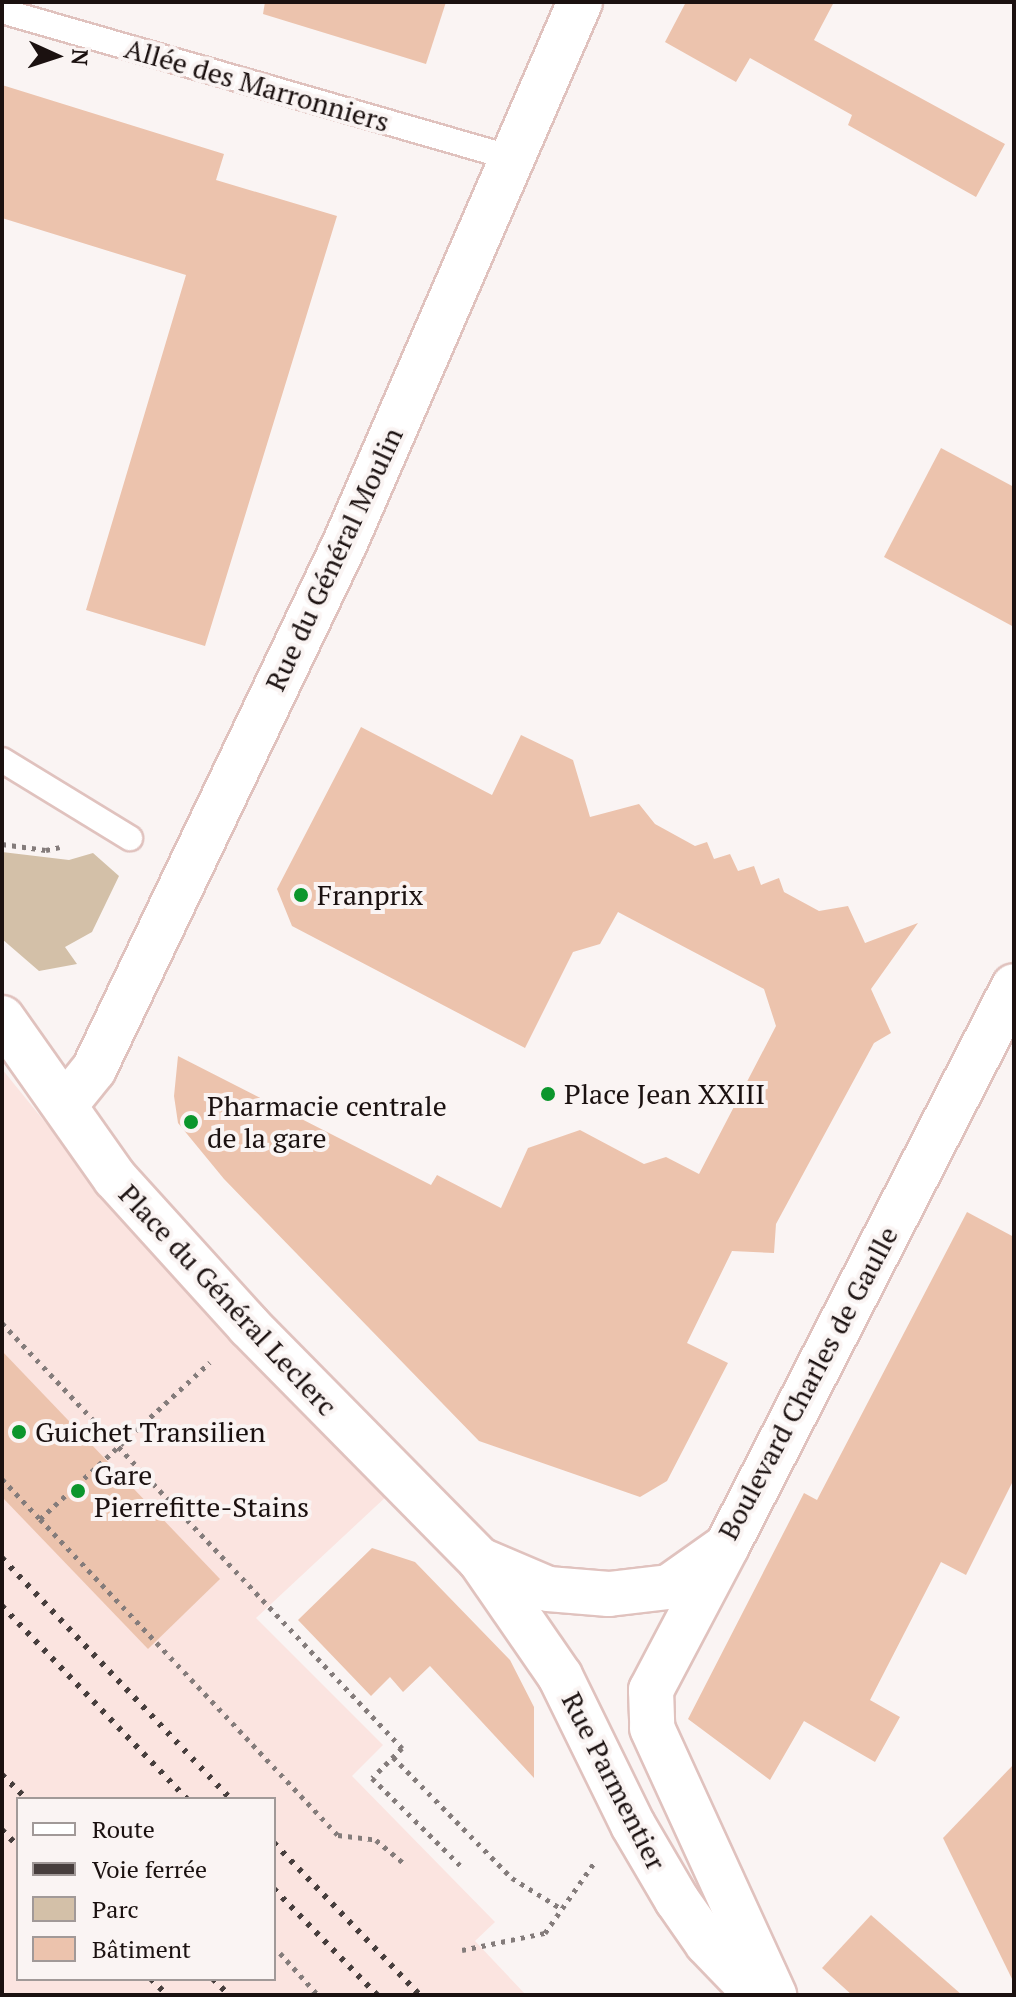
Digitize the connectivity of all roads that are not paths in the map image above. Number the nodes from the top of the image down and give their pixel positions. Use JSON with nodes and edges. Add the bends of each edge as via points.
{"nodes":[{"id":1,"x":580,"y":2,"type":"edge"},
{"id":2,"x":2,"y":11,"type":"edge"},
{"id":3,"x":512,"y":158,"type":"junction"},
{"id":4,"x":2,"y":760,"type":"edge"},
{"id":5,"x":130,"y":838,"type":"dead end"},
{"id":6,"x":1014,"y":986,"type":"edge"},
{"id":7,"x":2,"y":1018,"type":"edge"},
{"id":8,"x":65,"y":1105,"type":"junction"},
{"id":9,"x":727,"y":1546,"type":"junction"},
{"id":10,"x":480,"y":1560,"type":"junction"},
{"id":11,"x":757,"y":1995,"type":"edge"},
{"id":12,"x":774,"y":1995,"type":"edge"}],
"edges":[{"from":1,"to":3,"type":"street","name":"Rue du Général Moulin"},
{"from":2,"to":3,"type":"lane","name":"Allée des Marronniers"},
{"from":3,"to":8,"type":"street","name":"Rue du Général Moulin","via":[[345,543],[94,1069]]},
{"from":4,"to":5,"type":"lane"},
{"from":6,"to":9,"type":"street","name":"Boulevard Charles de Gaulle"},
{"from":7,"to":8,"type":"street","name":"Place du Général Leclerc"},
{"from":8,"to":10,"type":"street","name":"Place du Général Leclerc","via":[[115,1178],[249,1326]]},
{"from":9,"to":10,"type":"street","name":"Boulevard Charles de Gaulle","via":[[669,1587],[609,1594],[548,1589]]},
{"from":9,"to":12,"type":"street","name":"Rue Parmentier","via":[[651,1690],[652,1728]]},
{"from":10,"to":11,"type":"street","name":"Rue Parmentier","via":[[560,1676],[633,1825],[707,1943]]}]}
